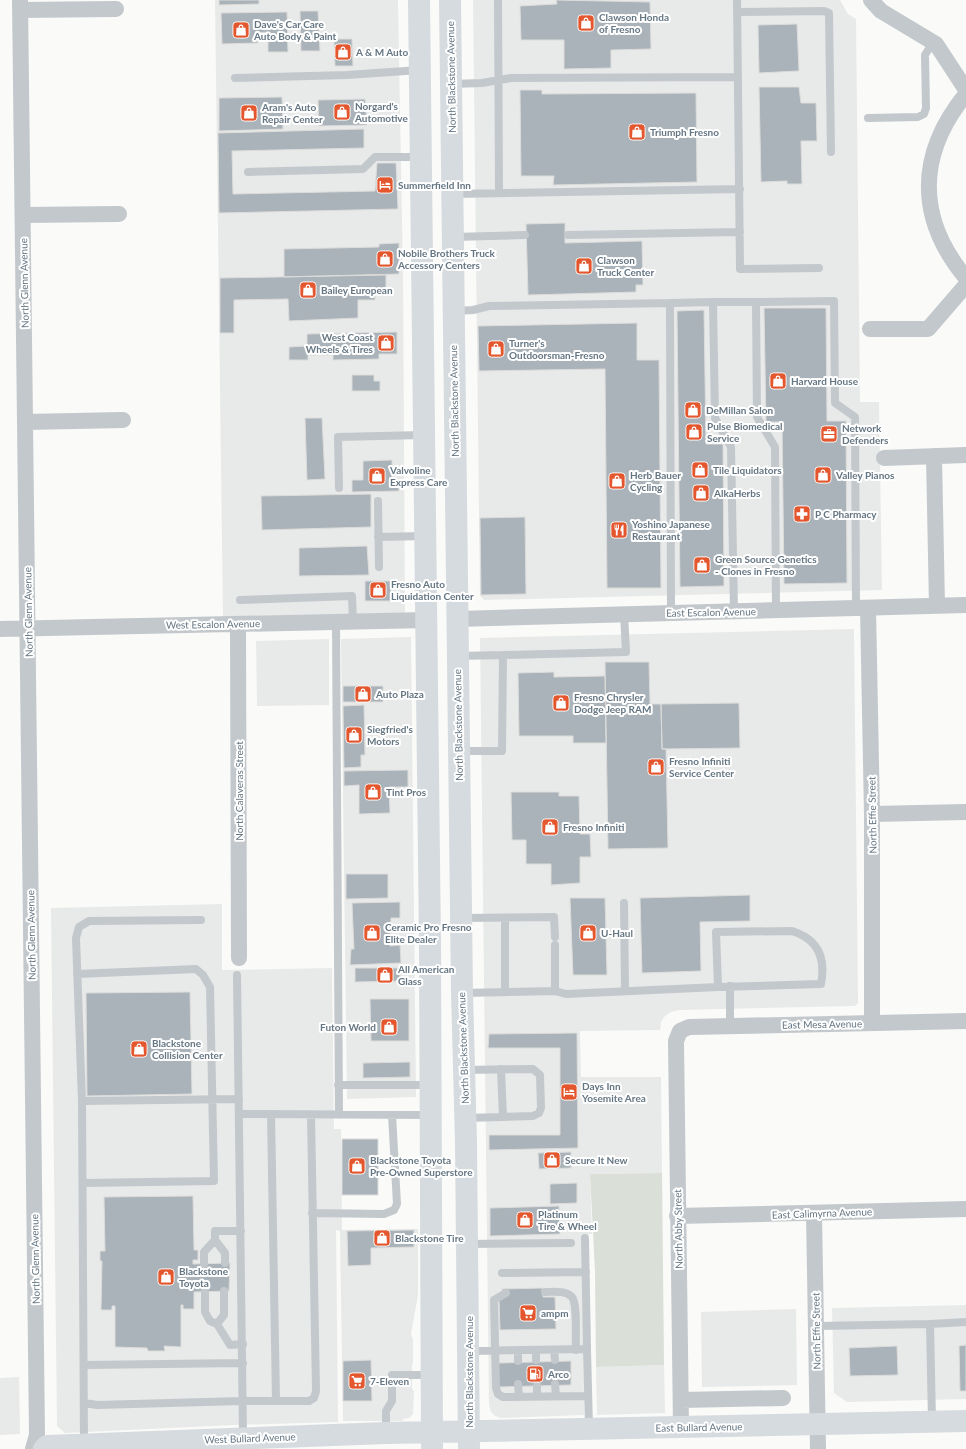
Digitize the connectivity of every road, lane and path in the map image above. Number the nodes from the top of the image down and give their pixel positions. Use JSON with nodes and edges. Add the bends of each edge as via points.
{"nodes":[{"id":1,"x":420,"y":0,"type":"edge"},
{"id":2,"x":450,"y":0,"type":"edge"},
{"id":3,"x":498,"y":0,"type":"edge"},
{"id":4,"x":738,"y":0,"type":"edge"},
{"id":5,"x":871,"y":0,"type":"edge"},
{"id":6,"x":20,"y":5,"type":"edge"},
{"id":7,"x":116,"y":9,"type":"dead end"},
{"id":8,"x":738,"y":12,"type":"junction"},
{"id":9,"x":933,"y":42,"type":"junction"},
{"id":10,"x":420,"y":70,"type":"junction"},
{"id":11,"x":738,"y":77,"type":"junction"},
{"id":12,"x":235,"y":78,"type":"dead end"},
{"id":13,"x":498,"y":80,"type":"junction"},
{"id":14,"x":451,"y":84,"type":"junction"},
{"id":15,"x":966,"y":90,"type":"edge"},
{"id":16,"x":966,"y":94,"type":"edge"},
{"id":17,"x":868,"y":118,"type":"dead end"},
{"id":18,"x":831,"y":152,"type":"dead end"},
{"id":19,"x":421,"y":157,"type":"junction"},
{"id":20,"x":248,"y":172,"type":"dead end"},
{"id":21,"x":740,"y":189,"type":"junction"},
{"id":22,"x":499,"y":192,"type":"junction"},
{"id":23,"x":452,"y":194,"type":"junction"},
{"id":24,"x":119,"y":214,"type":"dead end"},
{"id":25,"x":23,"y":216,"type":"junction"},
{"id":26,"x":740,"y":232,"type":"junction"},
{"id":27,"x":525,"y":235,"type":"dead end"},
{"id":28,"x":568,"y":235,"type":"dead end"},
{"id":29,"x":452,"y":237,"type":"junction"},
{"id":30,"x":819,"y":268,"type":"dead end"},
{"id":31,"x":966,"y":278,"type":"edge"},
{"id":32,"x":966,"y":285,"type":"edge"},
{"id":33,"x":713,"y":302,"type":"junction"},
{"id":34,"x":756,"y":302,"type":"junction"},
{"id":35,"x":670,"y":303,"type":"junction"},
{"id":36,"x":453,"y":311,"type":"junction"},
{"id":37,"x":870,"y":329,"type":"dead end"},
{"id":38,"x":123,"y":420,"type":"dead end"},
{"id":39,"x":26,"y":422,"type":"junction"},
{"id":40,"x":425,"y":435,"type":"junction"},
{"id":41,"x":966,"y":455,"type":"edge"},
{"id":42,"x":934,"y":456,"type":"junction"},
{"id":43,"x":884,"y":458,"type":"dead end"},
{"id":44,"x":339,"y":488,"type":"dead end"},
{"id":45,"x":378,"y":501,"type":"dead end"},
{"id":46,"x":426,"y":536,"type":"junction"},
{"id":47,"x":378,"y":537,"type":"junction"},
{"id":48,"x":379,"y":567,"type":"dead end"},
{"id":49,"x":240,"y":600,"type":"dead end"},
{"id":50,"x":966,"y":605,"type":"edge"},
{"id":51,"x":938,"y":606,"type":"junction"},
{"id":52,"x":862,"y":608,"type":"junction"},
{"id":53,"x":776,"y":610,"type":"junction"},
{"id":54,"x":734,"y":611,"type":"junction"},
{"id":55,"x":671,"y":613,"type":"junction"},
{"id":56,"x":624,"y":614,"type":"junction"},
{"id":57,"x":457,"y":618,"type":"junction"},
{"id":58,"x":427,"y":620,"type":"junction"},
{"id":59,"x":336,"y":622,"type":"junction"},
{"id":60,"x":353,"y":622,"type":"junction"},
{"id":61,"x":238,"y":624,"type":"junction"},
{"id":62,"x":28,"y":628,"type":"junction"},
{"id":63,"x":0,"y":629,"type":"edge"},
{"id":64,"x":503,"y":654,"type":"junction"},
{"id":65,"x":457,"y":656,"type":"junction"},
{"id":66,"x":458,"y":751,"type":"junction"},
{"id":67,"x":966,"y":812,"type":"edge"},
{"id":68,"x":872,"y":814,"type":"junction"},
{"id":69,"x":624,"y":903,"type":"dead end"},
{"id":70,"x":461,"y":918,"type":"junction"},
{"id":71,"x":505,"y":918,"type":"junction"},
{"id":72,"x":201,"y":920,"type":"dead end"},
{"id":73,"x":239,"y":958,"type":"dead end"},
{"id":74,"x":78,"y":974,"type":"junction"},
{"id":75,"x":237,"y":975,"type":"dead end"},
{"id":76,"x":730,"y":986,"type":"junction"},
{"id":77,"x":718,"y":987,"type":"junction"},
{"id":78,"x":555,"y":991,"type":"junction"},
{"id":79,"x":625,"y":991,"type":"junction"},
{"id":80,"x":505,"y":992,"type":"junction"},
{"id":81,"x":462,"y":993,"type":"junction"},
{"id":82,"x":966,"y":1021,"type":"edge"},
{"id":83,"x":872,"y":1023,"type":"junction"},
{"id":84,"x":730,"y":1027,"type":"junction"},
{"id":85,"x":680,"y":1031,"type":"joint"},
{"id":86,"x":501,"y":1069,"type":"junction"},
{"id":87,"x":464,"y":1070,"type":"junction"},
{"id":88,"x":338,"y":1085,"type":"junction"},
{"id":89,"x":430,"y":1085,"type":"junction"},
{"id":90,"x":213,"y":1099,"type":"junction"},
{"id":91,"x":239,"y":1099,"type":"junction"},
{"id":92,"x":82,"y":1100,"type":"junction"},
{"id":93,"x":239,"y":1114,"type":"junction"},
{"id":94,"x":271,"y":1114,"type":"junction"},
{"id":95,"x":311,"y":1115,"type":"junction"},
{"id":96,"x":339,"y":1115,"type":"junction"},
{"id":97,"x":392,"y":1115,"type":"junction"},
{"id":98,"x":430,"y":1115,"type":"junction"},
{"id":99,"x":503,"y":1117,"type":"junction"},
{"id":100,"x":465,"y":1118,"type":"junction"},
{"id":101,"x":83,"y":1183,"type":"junction"},
{"id":102,"x":966,"y":1209,"type":"edge"},
{"id":103,"x":312,"y":1213,"type":"junction"},
{"id":104,"x":814,"y":1213,"type":"junction"},
{"id":105,"x":677,"y":1216,"type":"junction"},
{"id":106,"x":241,"y":1231,"type":"junction"},
{"id":107,"x":585,"y":1238,"type":"dead end"},
{"id":108,"x":215,"y":1240,"type":"junction"},
{"id":109,"x":571,"y":1243,"type":"dead end"},
{"id":110,"x":467,"y":1244,"type":"junction"},
{"id":111,"x":225,"y":1263,"type":"dead end"},
{"id":112,"x":204,"y":1264,"type":"dead end"},
{"id":113,"x":586,"y":1272,"type":"junction"},
{"id":114,"x":502,"y":1273,"type":"dead end"},
{"id":115,"x":205,"y":1291,"type":"dead end"},
{"id":116,"x":224,"y":1291,"type":"dead end"},
{"id":117,"x":545,"y":1292,"type":"dead end"},
{"id":118,"x":506,"y":1293,"type":"dead end"},
{"id":119,"x":966,"y":1322,"type":"edge"},
{"id":120,"x":217,"y":1324,"type":"junction"},
{"id":121,"x":930,"y":1324,"type":"junction"},
{"id":122,"x":816,"y":1326,"type":"junction"},
{"id":123,"x":243,"y":1344,"type":"junction"},
{"id":124,"x":587,"y":1349,"type":"junction"},
{"id":125,"x":496,"y":1350,"type":"junction"},
{"id":126,"x":518,"y":1350,"type":"junction"},
{"id":127,"x":536,"y":1350,"type":"junction"},
{"id":128,"x":554,"y":1350,"type":"junction"},
{"id":129,"x":576,"y":1350,"type":"junction"},
{"id":130,"x":468,"y":1351,"type":"junction"},
{"id":131,"x":536,"y":1360,"type":"dead end"},
{"id":132,"x":555,"y":1360,"type":"dead end"},
{"id":133,"x":518,"y":1361,"type":"dead end"},
{"id":134,"x":243,"y":1363,"type":"junction"},
{"id":135,"x":84,"y":1366,"type":"junction"},
{"id":136,"x":432,"y":1375,"type":"junction"},
{"id":137,"x":518,"y":1384,"type":"dead end"},
{"id":138,"x":537,"y":1384,"type":"dead end"},
{"id":139,"x":555,"y":1384,"type":"dead end"},
{"id":140,"x":537,"y":1396,"type":"junction"},
{"id":141,"x":556,"y":1396,"type":"junction"},
{"id":142,"x":588,"y":1396,"type":"junction"},
{"id":143,"x":519,"y":1397,"type":"junction"},
{"id":144,"x":783,"y":1398,"type":"dead end"},
{"id":145,"x":681,"y":1400,"type":"junction"},
{"id":146,"x":242,"y":1401,"type":"junction"},
{"id":147,"x":276,"y":1401,"type":"junction"},
{"id":148,"x":85,"y":1403,"type":"junction"},
{"id":149,"x":966,"y":1421,"type":"edge"},
{"id":150,"x":932,"y":1422,"type":"junction"},
{"id":151,"x":818,"y":1424,"type":"junction"},
{"id":152,"x":681,"y":1427,"type":"junction"},
{"id":153,"x":589,"y":1428,"type":"junction"},
{"id":154,"x":386,"y":1433,"type":"junction"},
{"id":155,"x":432,"y":1440,"type":"edge"},
{"id":156,"x":469,"y":1440,"type":"edge"},
{"id":157,"x":238,"y":1443,"type":"edge"},
{"id":158,"x":84,"y":1445,"type":"junction"},
{"id":159,"x":33,"y":1449,"type":"edge"},
{"id":160,"x":44,"y":1449,"type":"edge"},
{"id":161,"x":818,"y":1449,"type":"edge"}],
"edges":[{"from":1,"to":10,"type":"main road"},
{"from":2,"to":14,"type":"main road","name":"North Blackstone Avenue"},
{"from":3,"to":13,"type":"lane"},
{"from":4,"to":8,"type":"lane"},
{"from":5,"to":9,"type":"street","via":[[881,11]]},
{"from":6,"to":7,"type":"street","name":"North Glenn Avenue"},
{"from":6,"to":25,"type":"street","name":"North Glenn Avenue"},
{"from":8,"to":11,"type":"lane"},
{"from":8,"to":18,"type":"lane","via":[[824,11],[829,14]]},
{"from":9,"to":15,"type":"street"},
{"from":9,"to":17,"type":"lane","via":[[925,56],[924,114],[918,117]]},
{"from":10,"to":12,"type":"lane","via":[[347,76]]},
{"from":10,"to":19,"type":"main road"},
{"from":11,"to":13,"type":"lane"},
{"from":11,"to":21,"type":"lane"},
{"from":13,"to":14,"type":"lane","via":[[482,84]]},
{"from":13,"to":22,"type":"lane"},
{"from":14,"to":23,"type":"main road","name":"North Blackstone Avenue"},
{"from":16,"to":31,"type":"street","via":[[938,136],[931,161],[929,188],[932,213],[940,239],[952,262]]},
{"from":19,"to":20,"type":"lane","via":[[375,157],[363,169]]},
{"from":19,"to":40,"type":"main road"},
{"from":21,"to":22,"type":"lane"},
{"from":21,"to":26,"type":"lane"},
{"from":22,"to":23,"type":"lane"},
{"from":23,"to":29,"type":"main road","name":"North Blackstone Avenue"},
{"from":24,"to":25,"type":"street"},
{"from":25,"to":39,"type":"street","name":"North Glenn Avenue"},
{"from":26,"to":28,"type":"lane"},
{"from":26,"to":30,"type":"lane","via":[[740,269]]},
{"from":27,"to":29,"type":"lane"},
{"from":29,"to":36,"type":"main road","name":"North Blackstone Avenue"},
{"from":32,"to":37,"type":"street","via":[[928,329]]},
{"from":33,"to":34,"type":"lane"},
{"from":33,"to":35,"type":"lane"},
{"from":33,"to":54,"type":"lane","via":[[715,418],[731,447]]},
{"from":34,"to":52,"type":"lane","via":[[834,301],[835,403],[855,417]]},
{"from":34,"to":53,"type":"lane","via":[[757,417],[775,447]]},
{"from":35,"to":36,"type":"lane","via":[[489,306]]},
{"from":35,"to":55,"type":"lane"},
{"from":36,"to":57,"type":"main road","name":"North Blackstone Avenue"},
{"from":38,"to":39,"type":"street"},
{"from":39,"to":62,"type":"street","name":"North Glenn Avenue"},
{"from":40,"to":44,"type":"lane","via":[[338,437]]},
{"from":40,"to":46,"type":"main road"},
{"from":41,"to":42,"type":"street"},
{"from":42,"to":43,"type":"street"},
{"from":42,"to":51,"type":"street"},
{"from":45,"to":47,"type":"lane"},
{"from":46,"to":47,"type":"lane"},
{"from":46,"to":57,"type":"main road","via":[[439,549],[442,604],[449,614]]},
{"from":46,"to":58,"type":"main road"},
{"from":47,"to":48,"type":"lane"},
{"from":49,"to":60,"type":"lane","via":[[352,596]]},
{"from":50,"to":51,"type":"street","name":"East Escalon Avenue"},
{"from":51,"to":52,"type":"street","name":"East Escalon Avenue"},
{"from":52,"to":53,"type":"street","name":"East Escalon Avenue"},
{"from":52,"to":68,"type":"street","name":"North Effie Street"},
{"from":53,"to":54,"type":"street","name":"East Escalon Avenue"},
{"from":54,"to":55,"type":"street","name":"East Escalon Avenue"},
{"from":55,"to":56,"type":"street","name":"East Escalon Avenue"},
{"from":56,"to":57,"type":"street","name":"East Escalon Avenue"},
{"from":56,"to":64,"type":"lane","via":[[626,652]]},
{"from":57,"to":65,"type":"main road","name":"North Blackstone Avenue"},
{"from":58,"to":60,"type":"street","name":"West Escalon Avenue"},
{"from":58,"to":66,"type":"main road","via":[[436,624],[443,640],[445,712]]},
{"from":58,"to":89,"type":"main road"},
{"from":59,"to":60,"type":"street","name":"West Escalon Avenue"},
{"from":59,"to":61,"type":"street","name":"West Escalon Avenue"},
{"from":59,"to":88,"type":"lane"},
{"from":61,"to":62,"type":"street","name":"West Escalon Avenue"},
{"from":61,"to":73,"type":"street","name":"North Calaveras Street"},
{"from":62,"to":63,"type":"street","name":"West Escalon Avenue"},
{"from":62,"to":159,"type":"street","name":"North Glenn Avenue","via":[[37,1435]]},
{"from":64,"to":65,"type":"lane"},
{"from":64,"to":66,"type":"lane","via":[[502,751]]},
{"from":65,"to":66,"type":"main road","name":"North Blackstone Avenue"},
{"from":66,"to":70,"type":"main road","name":"North Blackstone Avenue"},
{"from":67,"to":68,"type":"street"},
{"from":68,"to":83,"type":"street","name":"North Effie Street"},
{"from":69,"to":79,"type":"lane"},
{"from":70,"to":71,"type":"lane"},
{"from":70,"to":81,"type":"main road","name":"North Blackstone Avenue"},
{"from":71,"to":78,"type":"lane","via":[[554,917]]},
{"from":71,"to":80,"type":"lane"},
{"from":72,"to":74,"type":"lane","via":[[89,921],[79,927],[76,938]]},
{"from":74,"to":90,"type":"lane","via":[[196,970],[203,975],[210,986]]},
{"from":74,"to":92,"type":"lane"},
{"from":75,"to":91,"type":"lane"},
{"from":76,"to":77,"type":"lane"},
{"from":76,"to":77,"type":"lane","via":[[821,984],[821,956],[816,945],[792,931],[716,932]]},
{"from":76,"to":84,"type":"lane"},
{"from":77,"to":79,"type":"lane"},
{"from":78,"to":79,"type":"lane","via":[[566,994]]},
{"from":78,"to":80,"type":"lane"},
{"from":80,"to":81,"type":"lane"},
{"from":81,"to":87,"type":"main road","name":"North Blackstone Avenue"},
{"from":82,"to":83,"type":"street","name":"East Mesa Avenue"},
{"from":83,"to":84,"type":"street","name":"East Mesa Avenue"},
{"from":84,"to":85,"type":"street","name":"East Mesa Avenue","via":[[689,1027]]},
{"from":85,"to":105,"type":"street","name":"North Abby Street","via":[[676,1041]]},
{"from":86,"to":87,"type":"lane"},
{"from":86,"to":99,"type":"lane"},
{"from":86,"to":99,"type":"lane","via":[[533,1068],[540,1075],[541,1108],[538,1114]]},
{"from":87,"to":100,"type":"main road","name":"North Blackstone Avenue"},
{"from":88,"to":89,"type":"lane"},
{"from":88,"to":96,"type":"lane"},
{"from":89,"to":98,"type":"main road"},
{"from":90,"to":91,"type":"lane"},
{"from":90,"to":92,"type":"lane"},
{"from":90,"to":101,"type":"lane","via":[[214,1181]]},
{"from":91,"to":93,"type":"lane"},
{"from":92,"to":101,"type":"lane"},
{"from":93,"to":94,"type":"lane"},
{"from":93,"to":106,"type":"lane"},
{"from":94,"to":95,"type":"lane"},
{"from":94,"to":147,"type":"lane"},
{"from":95,"to":96,"type":"lane"},
{"from":95,"to":103,"type":"lane"},
{"from":96,"to":97,"type":"lane"},
{"from":97,"to":98,"type":"lane"},
{"from":97,"to":103,"type":"lane","via":[[397,1204],[394,1210],[384,1214]]},
{"from":98,"to":136,"type":"main road"},
{"from":99,"to":100,"type":"lane"},
{"from":100,"to":110,"type":"main road","name":"North Blackstone Avenue"},
{"from":101,"to":135,"type":"lane"},
{"from":102,"to":104,"type":"street","name":"East Calimyrna Avenue"},
{"from":103,"to":147,"type":"lane","via":[[316,1391],[314,1398],[309,1401]]},
{"from":104,"to":105,"type":"street","name":"East Calimyrna Avenue"},
{"from":104,"to":122,"type":"street","name":"North Effie Street"},
{"from":105,"to":145,"type":"street","name":"North Abby Street"},
{"from":106,"to":108,"type":"lane","via":[[215,1231]]},
{"from":106,"to":123,"type":"lane"},
{"from":107,"to":113,"type":"lane"},
{"from":108,"to":111,"type":"lane","via":[[225,1253]]},
{"from":108,"to":112,"type":"lane","via":[[204,1252]]},
{"from":109,"to":110,"type":"lane"},
{"from":110,"to":130,"type":"main road","name":"North Blackstone Avenue"},
{"from":113,"to":114,"type":"lane"},
{"from":113,"to":124,"type":"lane"},
{"from":115,"to":120,"type":"lane","via":[[205,1312],[210,1321]]},
{"from":116,"to":120,"type":"lane","via":[[224,1314]]},
{"from":117,"to":129,"type":"lane","via":[[561,1292],[571,1296],[575,1304]]},
{"from":118,"to":125,"type":"lane","via":[[494,1300]]},
{"from":119,"to":121,"type":"lane"},
{"from":120,"to":123,"type":"lane","via":[[230,1344]]},
{"from":121,"to":122,"type":"lane"},
{"from":121,"to":150,"type":"lane"},
{"from":122,"to":151,"type":"street","name":"North Effie Street"},
{"from":123,"to":134,"type":"lane"},
{"from":124,"to":129,"type":"lane"},
{"from":124,"to":142,"type":"lane"},
{"from":125,"to":126,"type":"lane"},
{"from":125,"to":130,"type":"lane"},
{"from":125,"to":143,"type":"lane","via":[[498,1394],[503,1397]]},
{"from":126,"to":127,"type":"lane"},
{"from":126,"to":133,"type":"lane"},
{"from":127,"to":128,"type":"lane"},
{"from":127,"to":131,"type":"lane"},
{"from":128,"to":129,"type":"lane"},
{"from":128,"to":132,"type":"lane"},
{"from":130,"to":156,"type":"main road","name":"North Blackstone Avenue"},
{"from":134,"to":135,"type":"lane"},
{"from":134,"to":146,"type":"lane"},
{"from":135,"to":148,"type":"lane"},
{"from":136,"to":154,"type":"lane","via":[[392,1375],[392,1401],[386,1411]]},
{"from":136,"to":155,"type":"main road"},
{"from":137,"to":143,"type":"lane"},
{"from":138,"to":140,"type":"lane"},
{"from":139,"to":141,"type":"lane"},
{"from":140,"to":141,"type":"lane"},
{"from":140,"to":143,"type":"lane"},
{"from":141,"to":142,"type":"lane"},
{"from":142,"to":153,"type":"lane"},
{"from":144,"to":145,"type":"street"},
{"from":145,"to":152,"type":"street","name":"North Abby Street"},
{"from":146,"to":147,"type":"lane"},
{"from":146,"to":148,"type":"lane","via":[[97,1405]]},
{"from":146,"to":157,"type":"lane"},
{"from":148,"to":158,"type":"lane"},
{"from":149,"to":150,"type":"main road","name":"East Bullard Avenue"},
{"from":150,"to":151,"type":"main road","name":"East Bullard Avenue"},
{"from":151,"to":152,"type":"main road","name":"East Bullard Avenue"},
{"from":151,"to":161,"type":"street","name":"North Effie Street"},
{"from":152,"to":153,"type":"main road","name":"East Bullard Avenue"},
{"from":153,"to":156,"type":"main road","name":"East Bullard Avenue"},
{"from":154,"to":155,"type":"main road","name":"West Bullard Avenue"},
{"from":154,"to":157,"type":"main road","name":"West Bullard Avenue"},
{"from":155,"to":156,"type":"main road","name":"East Bullard Avenue"},
{"from":157,"to":158,"type":"main road","name":"West Bullard Avenue"},
{"from":158,"to":160,"type":"main road","name":"West Bullard Avenue","via":[[46,1446]]}]}
